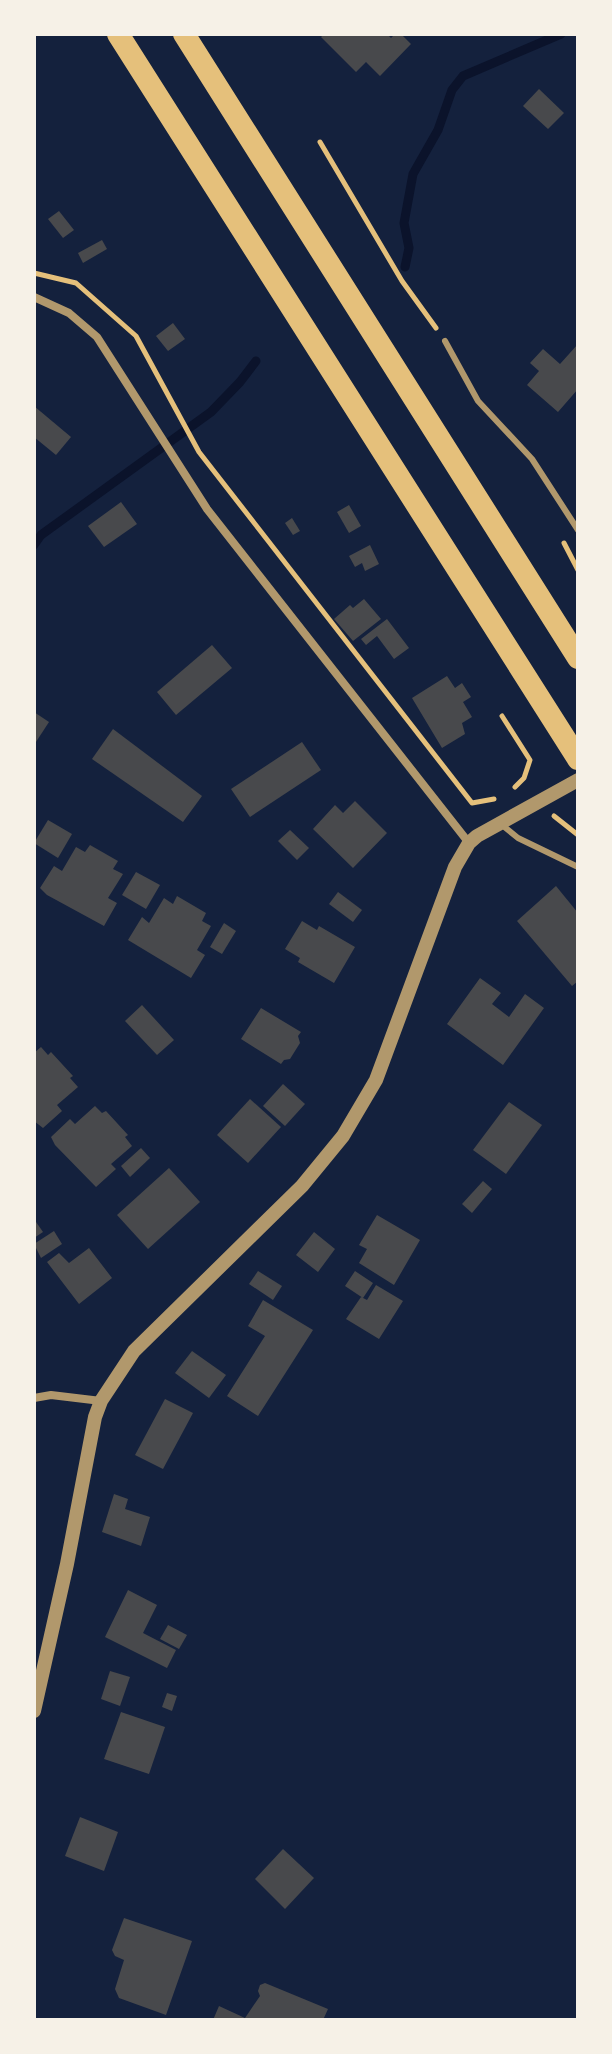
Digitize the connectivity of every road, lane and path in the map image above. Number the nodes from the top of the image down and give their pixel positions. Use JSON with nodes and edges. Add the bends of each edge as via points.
{"nodes":[{"id":1,"x":118,"y":34,"type":"edge"},
{"id":2,"x":184,"y":34,"type":"edge"},
{"id":3,"x":320,"y":142,"type":"dead end"},
{"id":4,"x":34,"y":297,"type":"edge"},
{"id":5,"x":445,"y":341,"type":"joint"},
{"id":6,"x":178,"y":413,"type":"dead end"},
{"id":7,"x":578,"y":530,"type":"edge"},
{"id":8,"x":578,"y":658,"type":"edge"},
{"id":9,"x":502,"y":716,"type":"dead end"},
{"id":10,"x":578,"y":759,"type":"edge"},
{"id":11,"x":578,"y":780,"type":"edge"},
{"id":12,"x":555,"y":817,"type":"dead end"},
{"id":13,"x":500,"y":822,"type":"junction"},
{"id":14,"x":578,"y":835,"type":"edge"},
{"id":15,"x":469,"y":843,"type":"junction"},
{"id":16,"x":578,"y":867,"type":"edge"},
{"id":17,"x":34,"y":1398,"type":"edge"},
{"id":18,"x":101,"y":1401,"type":"junction"},
{"id":19,"x":34,"y":1711,"type":"edge"}],
"edges":[{"from":1,"to":10,"type":"highway"},
{"from":2,"to":8,"type":"highway"},
{"from":3,"to":5,"type":"path","via":[[402,281]]},
{"from":4,"to":15,"type":"street","via":[[69,313],[97,337],[207,509]]},
{"from":5,"to":7,"type":"lane","via":[[478,401],[532,459]]},
{"from":6,"to":9,"type":"path","via":[[199,452],[472,803],[506,796],[524,778],[530,760]]},
{"from":11,"to":13,"type":"street"},
{"from":12,"to":14,"type":"path"},
{"from":13,"to":15,"type":"street"},
{"from":13,"to":16,"type":"lane","via":[[518,838]]},
{"from":15,"to":18,"type":"street","via":[[450,879],[376,1080],[343,1136],[302,1186],[134,1351]]},
{"from":17,"to":18,"type":"street"},
{"from":18,"to":19,"type":"street"}]}
